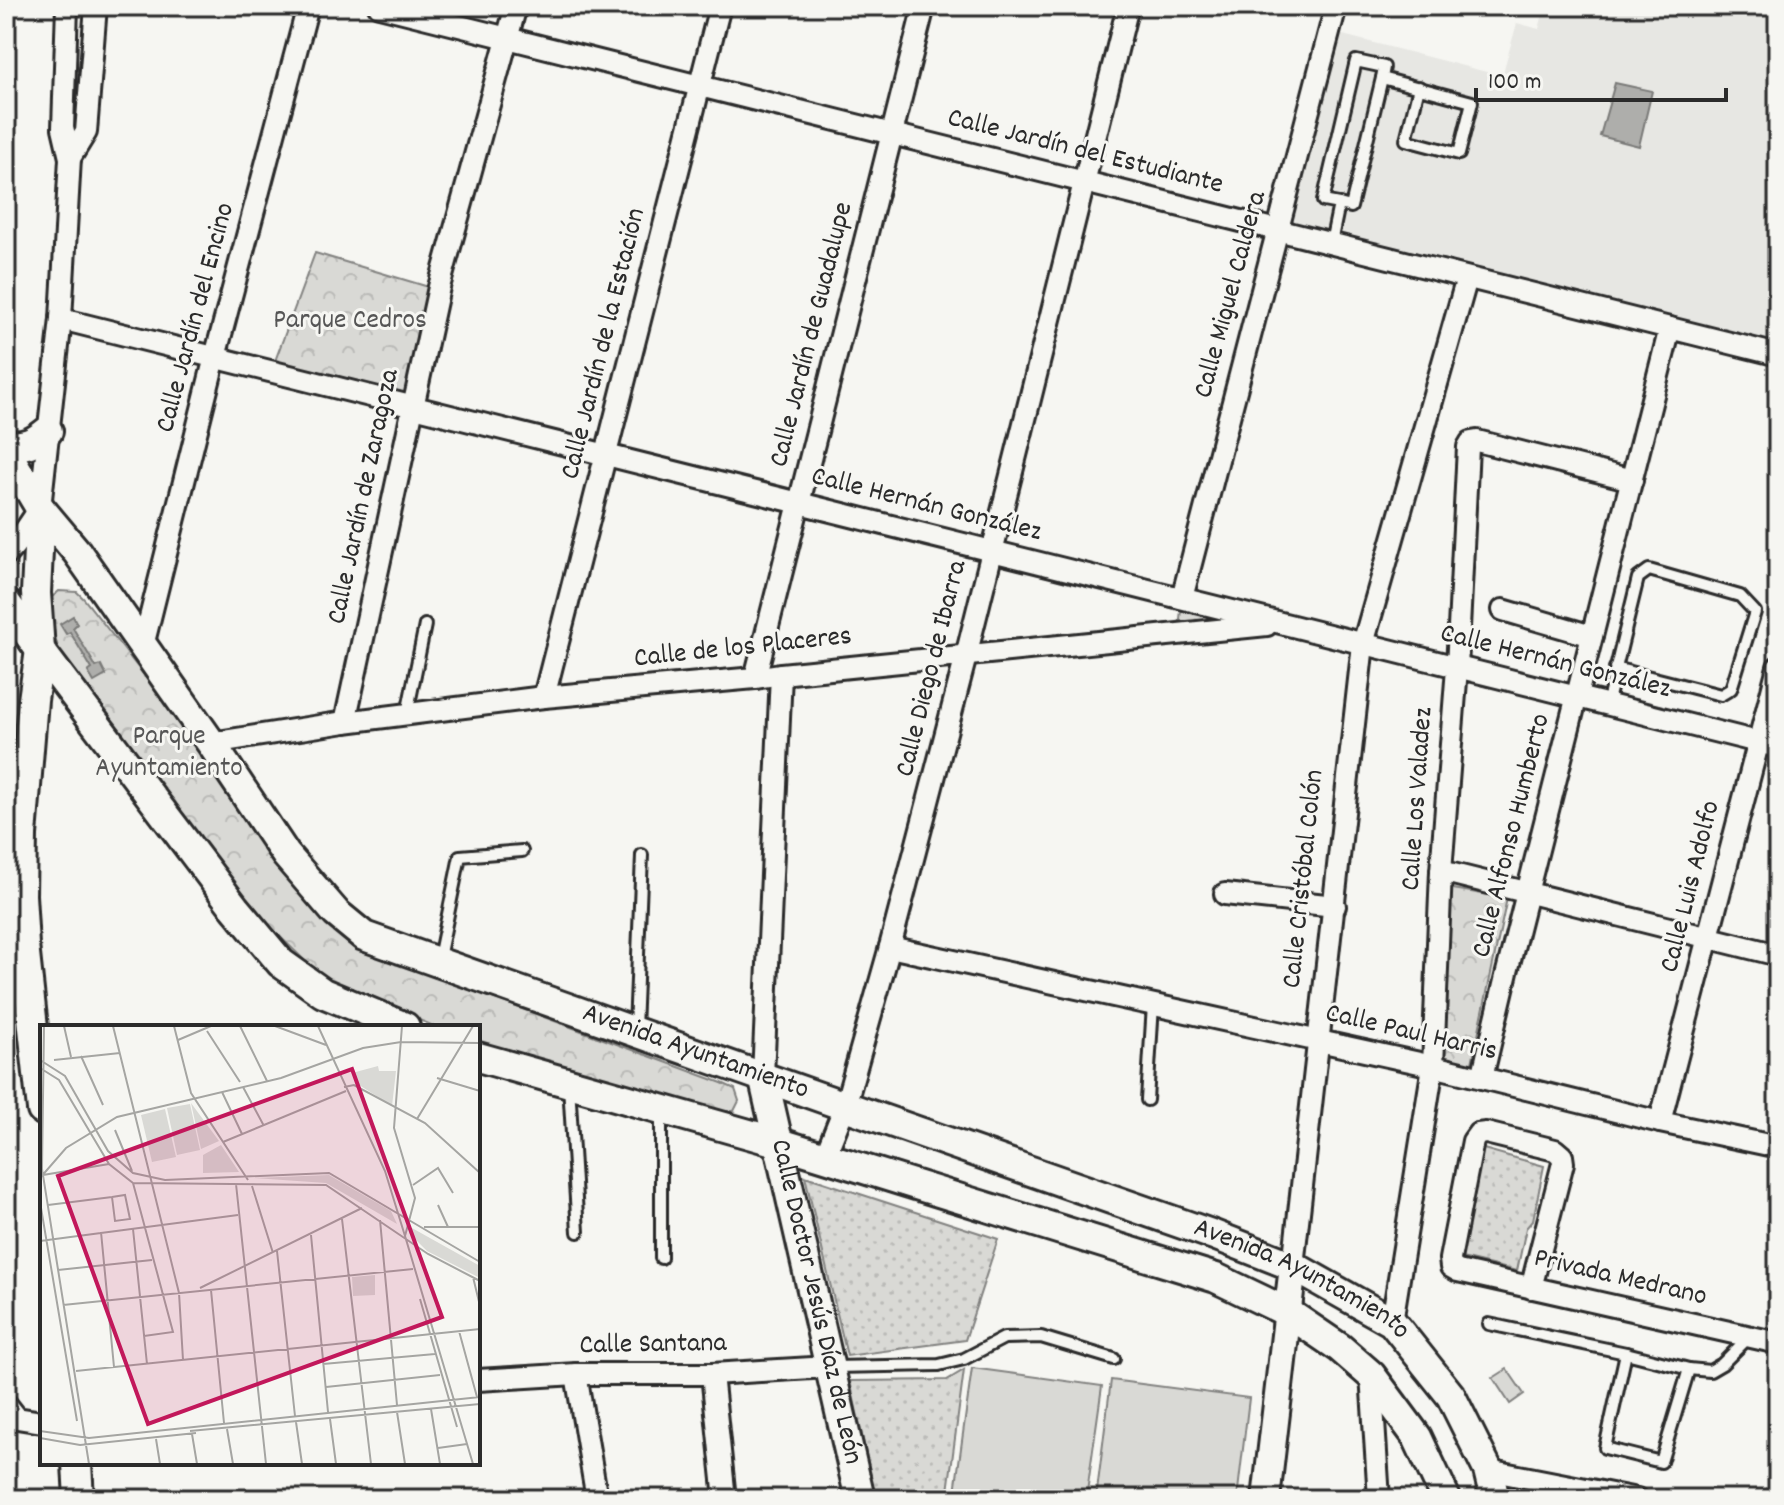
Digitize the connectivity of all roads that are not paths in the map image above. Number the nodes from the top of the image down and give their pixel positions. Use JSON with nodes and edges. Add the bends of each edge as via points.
{"nodes":[{"id":1,"x":67,"y":6,"type":"edge"},
{"id":2,"x":96,"y":6,"type":"edge"},
{"id":3,"x":308,"y":6,"type":"edge"},
{"id":4,"x":379,"y":6,"type":"edge"},
{"id":5,"x":516,"y":6,"type":"edge"},
{"id":6,"x":720,"y":6,"type":"edge"},
{"id":7,"x":924,"y":6,"type":"edge"},
{"id":8,"x":1128,"y":6,"type":"edge"},
{"id":9,"x":1336,"y":6,"type":"edge"},
{"id":10,"x":507,"y":38,"type":"junction"},
{"id":11,"x":1382,"y":78,"type":"junction"},
{"id":12,"x":699,"y":86,"type":"junction"},
{"id":13,"x":1419,"y":87,"type":"junction"},
{"id":14,"x":893,"y":134,"type":"junction"},
{"id":15,"x":70,"y":158,"type":"junction"},
{"id":16,"x":1084,"y":182,"type":"junction"},
{"id":17,"x":1339,"y":204,"type":"junction"},
{"id":18,"x":1278,"y":230,"type":"junction"},
{"id":19,"x":1331,"y":243,"type":"junction"},
{"id":20,"x":1467,"y":278,"type":"junction"},
{"id":21,"x":61,"y":319,"type":"junction"},
{"id":22,"x":1670,"y":328,"type":"junction"},
{"id":23,"x":1778,"y":355,"type":"edge"},
{"id":24,"x":215,"y":357,"type":"junction"},
{"id":25,"x":413,"y":407,"type":"junction"},
{"id":26,"x":48,"y":431,"type":"junction"},
{"id":27,"x":6,"y":448,"type":"edge"},
{"id":28,"x":605,"y":456,"type":"junction"},
{"id":29,"x":1632,"y":480,"type":"junction"},
{"id":30,"x":799,"y":503,"type":"junction"},
{"id":31,"x":40,"y":508,"type":"junction"},
{"id":32,"x":992,"y":551,"type":"junction"},
{"id":33,"x":6,"y":555,"type":"edge"},
{"id":34,"x":1182,"y":598,"type":"junction"},
{"id":35,"x":6,"y":603,"type":"edge"},
{"id":36,"x":1503,"y":610,"type":"dead end"},
{"id":37,"x":1283,"y":624,"type":"junction"},
{"id":38,"x":425,"y":625,"type":"dead end"},
{"id":39,"x":1592,"y":636,"type":"junction"},
{"id":40,"x":1363,"y":644,"type":"junction"},
{"id":41,"x":143,"y":646,"type":"junction"},
{"id":42,"x":40,"y":650,"type":"junction"},
{"id":43,"x":966,"y":656,"type":"junction"},
{"id":44,"x":1778,"y":667,"type":"edge"},
{"id":45,"x":1457,"y":668,"type":"junction"},
{"id":46,"x":1615,"y":668,"type":"junction"},
{"id":47,"x":781,"y":674,"type":"junction"},
{"id":48,"x":755,"y":678,"type":"junction"},
{"id":49,"x":544,"y":697,"type":"junction"},
{"id":50,"x":1577,"y":697,"type":"junction"},
{"id":51,"x":1607,"y":705,"type":"junction"},
{"id":52,"x":407,"y":714,"type":"junction"},
{"id":53,"x":345,"y":722,"type":"junction"},
{"id":54,"x":211,"y":743,"type":"junction"},
{"id":55,"x":1768,"y":745,"type":"edge"},
{"id":56,"x":522,"y":851,"type":"dead end"},
{"id":57,"x":642,"y":855,"type":"dead end"},
{"id":58,"x":1441,"y":871,"type":"junction"},
{"id":59,"x":1527,"y":892,"type":"junction"},
{"id":60,"x":1225,"y":894,"type":"dead end"},
{"id":61,"x":1335,"y":906,"type":"junction"},
{"id":62,"x":1708,"y":938,"type":"junction"},
{"id":63,"x":890,"y":947,"type":"junction"},
{"id":64,"x":1778,"y":955,"type":"edge"},
{"id":65,"x":438,"y":962,"type":"junction"},
{"id":66,"x":1153,"y":1005,"type":"junction"},
{"id":67,"x":400,"y":1025,"type":"edge"},
{"id":68,"x":635,"y":1031,"type":"junction"},
{"id":69,"x":38,"y":1036,"type":"edge"},
{"id":70,"x":1319,"y":1041,"type":"junction"},
{"id":71,"x":480,"y":1058,"type":"edge"},
{"id":72,"x":1433,"y":1066,"type":"junction"},
{"id":73,"x":40,"y":1073,"type":"edge"},
{"id":74,"x":763,"y":1076,"type":"junction"},
{"id":75,"x":1482,"y":1078,"type":"junction"},
{"id":76,"x":569,"y":1083,"type":"junction"},
{"id":77,"x":1147,"y":1100,"type":"dead end"},
{"id":78,"x":845,"y":1106,"type":"junction"},
{"id":79,"x":661,"y":1109,"type":"junction"},
{"id":80,"x":1660,"y":1122,"type":"junction"},
{"id":81,"x":777,"y":1142,"type":"junction"},
{"id":82,"x":1778,"y":1147,"type":"edge"},
{"id":83,"x":825,"y":1156,"type":"junction"},
{"id":84,"x":578,"y":1232,"type":"dead end"},
{"id":85,"x":661,"y":1258,"type":"dead end"},
{"id":86,"x":1293,"y":1266,"type":"junction"},
{"id":87,"x":1531,"y":1288,"type":"junction"},
{"id":88,"x":1287,"y":1312,"type":"junction"},
{"id":89,"x":1392,"y":1322,"type":"junction"},
{"id":90,"x":1489,"y":1324,"type":"dead end"},
{"id":91,"x":1749,"y":1337,"type":"junction"},
{"id":92,"x":1778,"y":1343,"type":"edge"},
{"id":93,"x":1626,"y":1353,"type":"junction"},
{"id":94,"x":1114,"y":1359,"type":"dead end"},
{"id":95,"x":829,"y":1367,"type":"junction"},
{"id":96,"x":1689,"y":1369,"type":"junction"},
{"id":97,"x":576,"y":1374,"type":"junction"},
{"id":98,"x":712,"y":1374,"type":"junction"},
{"id":99,"x":1371,"y":1375,"type":"junction"},
{"id":100,"x":480,"y":1380,"type":"edge"},
{"id":101,"x":6,"y":1404,"type":"edge"},
{"id":102,"x":40,"y":1422,"type":"edge"},
{"id":103,"x":77,"y":1465,"type":"edge"},
{"id":104,"x":1488,"y":1470,"type":"junction"},
{"id":105,"x":79,"y":1499,"type":"edge"},
{"id":106,"x":597,"y":1499,"type":"edge"},
{"id":107,"x":725,"y":1499,"type":"edge"},
{"id":108,"x":860,"y":1499,"type":"edge"},
{"id":109,"x":1266,"y":1499,"type":"edge"},
{"id":110,"x":1379,"y":1499,"type":"edge"},
{"id":111,"x":1446,"y":1499,"type":"edge"},
{"id":112,"x":1495,"y":1499,"type":"edge"},
{"id":113,"x":1637,"y":1499,"type":"edge"}],
"edges":[{"from":1,"to":15,"type":"street","via":[[63,128]]},
{"from":2,"to":15,"type":"street","via":[[86,132]]},
{"from":3,"to":24,"type":"street","name":"Calle Jardín del Encino"},
{"from":4,"to":10,"type":"street","name":"Calle Jardín del Estudiante"},
{"from":5,"to":10,"type":"street","name":"Calle Jardín de Zaragoza"},
{"from":6,"to":12,"type":"street","name":"Calle Jardín de la Estación"},
{"from":7,"to":14,"type":"street","name":"Calle Jardín de Guadalupe"},
{"from":8,"to":16,"type":"street","name":"Calle Diego de Ibarra"},
{"from":9,"to":18,"type":"street","name":"Calle Miguel Caldera"},
{"from":10,"to":12,"type":"street","name":"Calle Jardín del Estudiante"},
{"from":10,"to":25,"type":"street","name":"Calle Jardín de Zaragoza","via":[[439,287]]},
{"from":11,"to":13,"type":"lane"},
{"from":11,"to":17,"type":"lane","via":[[1351,207]]},
{"from":11,"to":17,"type":"lane","via":[[1384,67],[1356,61],[1323,201]]},
{"from":12,"to":14,"type":"street","name":"Calle Jardín del Estudiante"},
{"from":12,"to":28,"type":"street","name":"Calle Jardín de la Estación"},
{"from":13,"to":13,"type":"lane","via":[[1472,102],[1459,154],[1406,140]]},
{"from":14,"to":16,"type":"street","name":"Calle Jardín del Estudiante"},
{"from":14,"to":30,"type":"street","name":"Calle Jardín de Guadalupe"},
{"from":15,"to":21,"type":"street"},
{"from":16,"to":18,"type":"street","name":"Calle Jardín del Estudiante"},
{"from":16,"to":32,"type":"street","name":"Calle Diego de Ibarra"},
{"from":17,"to":19,"type":"lane"},
{"from":18,"to":19,"type":"street","name":"Calle Jardín del Estudiante"},
{"from":18,"to":34,"type":"street","name":"Calle Miguel Caldera"},
{"from":19,"to":20,"type":"street","name":"Calle Jardín del Estudiante"},
{"from":20,"to":22,"type":"street","name":"Calle Jardín del Estudiante"},
{"from":20,"to":40,"type":"street","name":"Calle Cristóbal Colón"},
{"from":21,"to":24,"type":"street","name":"Calle Hernán González"},
{"from":21,"to":26,"type":"street"},
{"from":22,"to":23,"type":"street","name":"Calle Jardín del Estudiante"},
{"from":22,"to":29,"type":"street","name":"Calle Alfonso Humberto"},
{"from":24,"to":25,"type":"street","name":"Calle Hernán González"},
{"from":24,"to":41,"type":"street","name":"Calle Jardín del Encino"},
{"from":25,"to":28,"type":"street","name":"Calle Hernán González"},
{"from":25,"to":53,"type":"street","name":"Calle Jardín de Zaragoza"},
{"from":26,"to":27,"type":"main road","via":[[34,442]]},
{"from":26,"to":31,"type":"street"},
{"from":27,"to":31,"type":"main road","name":"Avenida Ayuntamiento"},
{"from":28,"to":30,"type":"street","name":"Calle Hernán González"},
{"from":28,"to":49,"type":"street","name":"Calle Jardín de la Estación"},
{"from":29,"to":39,"type":"street","name":"Calle Alfonso Humberto"},
{"from":29,"to":45,"type":"street","name":"Calle Los Valadez","via":[[1471,442]]},
{"from":30,"to":32,"type":"street","name":"Calle Hernán González"},
{"from":30,"to":48,"type":"street","name":"Calle Jardín de Guadalupe"},
{"from":31,"to":33,"type":"street"},
{"from":31,"to":41,"type":"main road","name":"Avenida Ayuntamiento"},
{"from":31,"to":42,"type":"main road"},
{"from":32,"to":34,"type":"street","name":"Calle Hernán González"},
{"from":32,"to":43,"type":"street","name":"Calle Diego de Ibarra"},
{"from":34,"to":37,"type":"street","name":"Calle Hernán González"},
{"from":35,"to":42,"type":"main road"},
{"from":36,"to":39,"type":"street"},
{"from":37,"to":40,"type":"street","name":"Calle Hernán González"},
{"from":37,"to":43,"type":"street","name":"Calle de los Placeres"},
{"from":38,"to":52,"type":"lane"},
{"from":39,"to":50,"type":"street","name":"Calle Alfonso Humberto"},
{"from":40,"to":45,"type":"street","name":"Calle Hernán González"},
{"from":40,"to":61,"type":"street","name":"Calle Cristóbal Colón"},
{"from":41,"to":54,"type":"main road","name":"Avenida Ayuntamiento"},
{"from":42,"to":67,"type":"main road","via":[[281,963],[323,993]]},
{"from":42,"to":69,"type":"main road","via":[[21,865],[24,945]]},
{"from":43,"to":47,"type":"street","name":"Calle de los Placeres"},
{"from":43,"to":63,"type":"street","name":"Calle Diego de Ibarra"},
{"from":44,"to":55,"type":"street","name":"Calle Luis Adolfo"},
{"from":45,"to":50,"type":"street","name":"Calle Hernán González"},
{"from":45,"to":58,"type":"street","name":"Calle Los Valadez"},
{"from":46,"to":46,"type":"lane","via":[[1638,578],[1649,570],[1740,596],[1755,612],[1731,689],[1721,695]]},
{"from":46,"to":51,"type":"lane"},
{"from":47,"to":48,"type":"street","name":"Calle de los Placeres"},
{"from":47,"to":74,"type":"street","name":"Calle Doctor Jesús Díaz de León"},
{"from":48,"to":49,"type":"street","name":"Calle de los Placeres"},
{"from":49,"to":52,"type":"street","name":"Calle de los Placeres"},
{"from":50,"to":51,"type":"street","name":"Calle Hernán González"},
{"from":50,"to":59,"type":"street","name":"Calle Alfonso Humberto"},
{"from":51,"to":55,"type":"street","name":"Calle Hernán González"},
{"from":52,"to":53,"type":"street","name":"Calle de los Placeres"},
{"from":53,"to":54,"type":"street","name":"Calle de los Placeres"},
{"from":54,"to":65,"type":"main road","name":"Avenida Ayuntamiento","via":[[286,855],[336,913],[364,936]]},
{"from":55,"to":62,"type":"street","name":"Calle Luis Adolfo"},
{"from":56,"to":65,"type":"lane","via":[[460,856]]},
{"from":57,"to":68,"type":"lane"},
{"from":58,"to":59,"type":"street"},
{"from":58,"to":72,"type":"street","name":"Calle Los Valadez"},
{"from":59,"to":62,"type":"street"},
{"from":59,"to":75,"type":"street","name":"Calle Alfonso Humberto"},
{"from":60,"to":61,"type":"street"},
{"from":61,"to":70,"type":"street","name":"Calle Cristóbal Colón"},
{"from":62,"to":64,"type":"street"},
{"from":62,"to":80,"type":"street","name":"Calle Luis Adolfo"},
{"from":63,"to":66,"type":"street","name":"Calle Paul Harris"},
{"from":63,"to":78,"type":"street","name":"Calle Diego de Ibarra"},
{"from":65,"to":68,"type":"main road","name":"Avenida Ayuntamiento"},
{"from":66,"to":70,"type":"street","name":"Calle Paul Harris"},
{"from":66,"to":77,"type":"lane"},
{"from":68,"to":74,"type":"main road","name":"Avenida Ayuntamiento"},
{"from":69,"to":73,"type":"main road"},
{"from":70,"to":72,"type":"street","name":"Calle Paul Harris"},
{"from":70,"to":86,"type":"street","name":"Calle Cristóbal Colón"},
{"from":71,"to":76,"type":"main road","name":"Avenida Ayuntamiento"},
{"from":72,"to":75,"type":"street","name":"Calle Paul Harris"},
{"from":72,"to":89,"type":"street","name":"Calle Los Valadez"},
{"from":74,"to":78,"type":"main road","name":"Avenida Ayuntamiento"},
{"from":74,"to":81,"type":"main road","name":"Calle Doctor Jesús Díaz de León"},
{"from":75,"to":80,"type":"street","name":"Calle Paul Harris"},
{"from":76,"to":79,"type":"main road","name":"Avenida Ayuntamiento"},
{"from":76,"to":84,"type":"lane"},
{"from":78,"to":83,"type":"street","name":"Calle Diego de Ibarra"},
{"from":78,"to":86,"type":"main road","name":"Avenida Ayuntamiento"},
{"from":79,"to":81,"type":"main road","name":"Avenida Ayuntamiento"},
{"from":79,"to":85,"type":"lane"},
{"from":80,"to":82,"type":"street","name":"Calle Paul Harris"},
{"from":81,"to":83,"type":"main road","name":"Avenida Ayuntamiento"},
{"from":81,"to":95,"type":"main road","name":"Calle Doctor Jesús Díaz de León"},
{"from":83,"to":88,"type":"main road","name":"Avenida Ayuntamiento","via":[[1216,1278]]},
{"from":86,"to":88,"type":"street","name":"Calle Cristóbal Colón"},
{"from":86,"to":89,"type":"main road","name":"Avenida Ayuntamiento"},
{"from":87,"to":87,"type":"street","name":"Privada Medrano","via":[[1451,1267],[1478,1134],[1555,1150],[1562,1156]]},
{"from":87,"to":91,"type":"street","name":"Privada Medrano"},
{"from":88,"to":99,"type":"main road","name":"Avenida Ayuntamiento"},
{"from":88,"to":109,"type":"street","name":"Calle Cristóbal Colón"},
{"from":89,"to":104,"type":"main road","name":"Avenida Ayuntamiento","via":[[1451,1396]]},
{"from":90,"to":93,"type":"lane"},
{"from":91,"to":92,"type":"street","name":"Privada Medrano"},
{"from":91,"to":96,"type":"lane","via":[[1710,1371]]},
{"from":93,"to":96,"type":"lane"},
{"from":93,"to":96,"type":"lane","via":[[1605,1448],[1661,1462]]},
{"from":94,"to":95,"type":"lane","via":[[1041,1337],[1004,1338],[964,1359],[939,1365]]},
{"from":95,"to":98,"type":"street","name":"Calle Santana"},
{"from":95,"to":108,"type":"main road","name":"Calle Doctor Jesús Díaz de León"},
{"from":97,"to":98,"type":"street","name":"Calle Santana"},
{"from":97,"to":100,"type":"street","name":"Calle Santana"},
{"from":97,"to":106,"type":"street"},
{"from":98,"to":107,"type":"street"},
{"from":99,"to":110,"type":"street"},
{"from":99,"to":111,"type":"main road","name":"Avenida Ayuntamiento","via":[[1417,1437]]},
{"from":101,"to":102,"type":"street","via":[[17,1418]]},
{"from":103,"to":105,"type":"main road"},
{"from":104,"to":112,"type":"main road","name":"Avenida Ayuntamiento"},
{"from":104,"to":113,"type":"street"}]}
